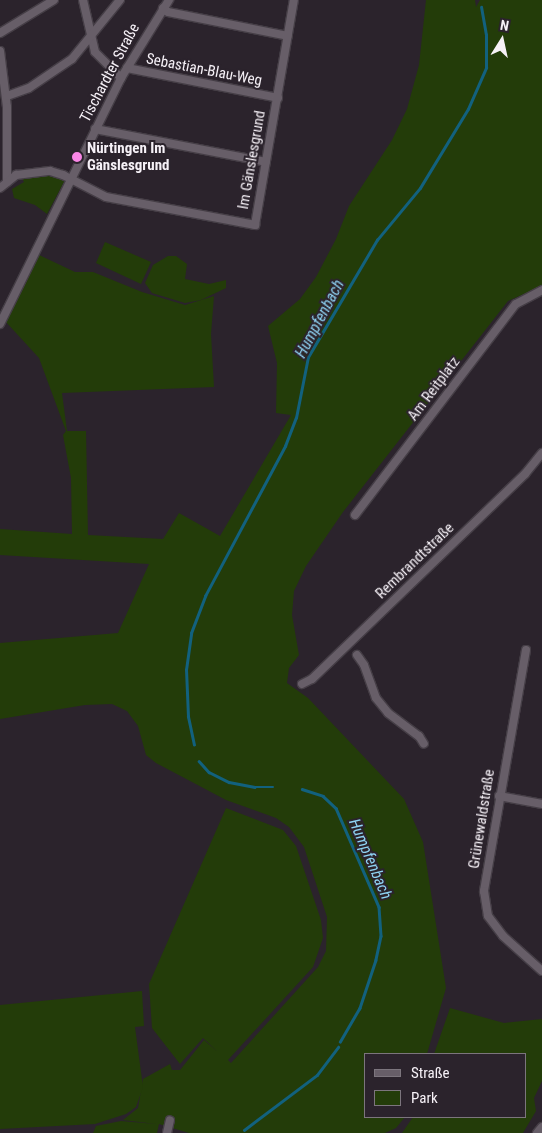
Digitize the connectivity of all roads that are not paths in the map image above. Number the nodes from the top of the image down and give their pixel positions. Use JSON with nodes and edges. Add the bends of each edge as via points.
{"nodes":[{"id":1,"x":54,"y":0,"type":"edge"},
{"id":2,"x":83,"y":0,"type":"edge"},
{"id":3,"x":120,"y":0,"type":"edge"},
{"id":4,"x":169,"y":0,"type":"edge"},
{"id":5,"x":294,"y":0,"type":"edge"},
{"id":6,"x":162,"y":8,"type":"junction"},
{"id":7,"x":0,"y":33,"type":"edge"},
{"id":8,"x":288,"y":36,"type":"junction"},
{"id":9,"x":90,"y":40,"type":"junction"},
{"id":10,"x":0,"y":50,"type":"edge"},
{"id":11,"x":127,"y":68,"type":"junction"},
{"id":12,"x":122,"y":78,"type":"junction"},
{"id":13,"x":7,"y":96,"type":"junction"},
{"id":14,"x":278,"y":98,"type":"junction"},
{"id":15,"x":95,"y":129,"type":"junction"},
{"id":16,"x":266,"y":162,"type":"junction"},
{"id":17,"x":71,"y":179,"type":"junction"},
{"id":18,"x":7,"y":182,"type":"junction"},
{"id":19,"x":0,"y":188,"type":"edge"},
{"id":20,"x":542,"y":290,"type":"edge"},
{"id":21,"x":0,"y":324,"type":"edge"},
{"id":22,"x":542,"y":453,"type":"edge"},
{"id":23,"x":355,"y":515,"type":"dead end"},
{"id":24,"x":526,"y":650,"type":"dead end"},
{"id":25,"x":357,"y":656,"type":"dead end"},
{"id":26,"x":302,"y":684,"type":"dead end"},
{"id":27,"x":424,"y":744,"type":"dead end"},
{"id":28,"x":499,"y":796,"type":"junction"},
{"id":29,"x":542,"y":804,"type":"edge"},
{"id":30,"x":542,"y":972,"type":"edge"},
{"id":31,"x":170,"y":1120,"type":"dead end"},
{"id":32,"x":542,"y":1127,"type":"edge"},
{"id":33,"x":167,"y":1133,"type":"edge"},
{"id":34,"x":537,"y":1133,"type":"edge"}],
"edges":[{"from":1,"to":7,"type":"street"},
{"from":2,"to":9,"type":"street"},
{"from":3,"to":9,"type":"street"},
{"from":4,"to":6,"type":"street","name":"Tischardter Straße"},
{"from":5,"to":8,"type":"street","name":"Im Gänslesgrund"},
{"from":6,"to":8,"type":"street","via":[[168,12]]},
{"from":6,"to":11,"type":"street","name":"Tischardter Straße"},
{"from":8,"to":14,"type":"street","name":"Im Gänslesgrund"},
{"from":9,"to":12,"type":"street","via":[[95,52]]},
{"from":9,"to":13,"type":"street","via":[[72,59],[43,80]]},
{"from":10,"to":13,"type":"street"},
{"from":11,"to":12,"type":"street","name":"Tischardter Straße"},
{"from":11,"to":14,"type":"street","name":"Sebastian-Blau-Weg"},
{"from":12,"to":15,"type":"street","name":"Tischardter Straße"},
{"from":13,"to":18,"type":"street"},
{"from":14,"to":16,"type":"street","name":"Im Gänslesgrund"},
{"from":15,"to":16,"type":"street"},
{"from":15,"to":17,"type":"street","name":"Tischardter Straße"},
{"from":16,"to":17,"type":"street","name":"Im Gänslesgrund","via":[[255,225],[106,197]]},
{"from":17,"to":18,"type":"street","via":[[39,170],[16,175]]},
{"from":17,"to":21,"type":"street","name":"Tischardter Straße"},
{"from":18,"to":19,"type":"street"},
{"from":20,"to":23,"type":"street","name":"Am Reitplatz","via":[[516,304]]},
{"from":22,"to":26,"type":"street","name":"Rembrandtstraße","via":[[525,474],[312,679]]},
{"from":24,"to":28,"type":"street","name":"Grünewaldstraße"},
{"from":25,"to":27,"type":"street","via":[[364,665],[376,698],[388,713]]},
{"from":28,"to":29,"type":"street"},
{"from":28,"to":30,"type":"street","name":"Grünewaldstraße","via":[[484,891],[488,916],[503,936]]},
{"from":31,"to":33,"type":"street"},
{"from":32,"to":34,"type":"street"}]}
